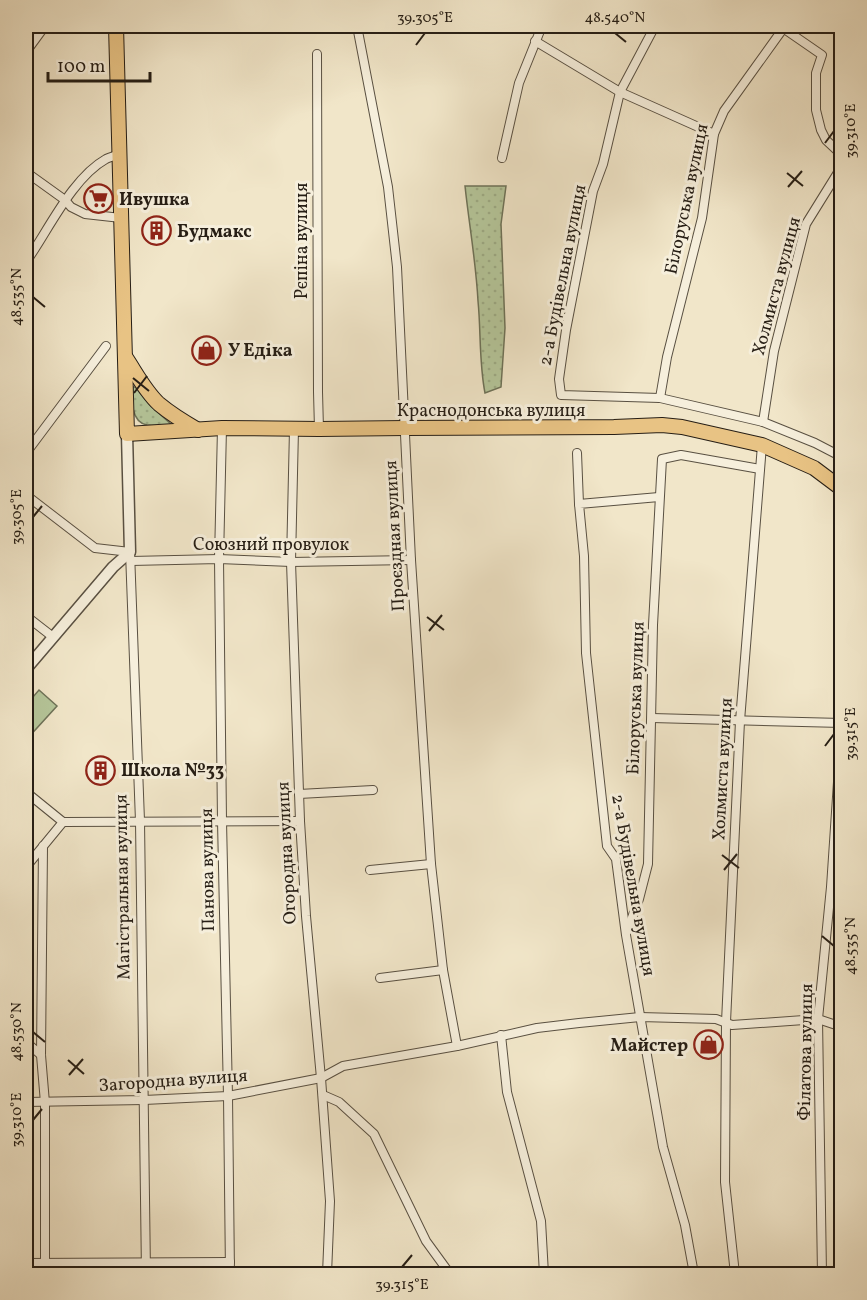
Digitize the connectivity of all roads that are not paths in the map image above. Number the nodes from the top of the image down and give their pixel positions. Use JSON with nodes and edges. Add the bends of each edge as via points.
{"nodes":[{"id":1,"x":45,"y":26,"type":"edge"},
{"id":2,"x":117,"y":26,"type":"edge"},
{"id":3,"x":357,"y":26,"type":"edge"},
{"id":4,"x":542,"y":26,"type":"edge"},
{"id":5,"x":655,"y":26,"type":"edge"},
{"id":6,"x":782,"y":26,"type":"edge"},
{"id":7,"x":535,"y":40,"type":"junction"},
{"id":8,"x":26,"y":52,"type":"edge"},
{"id":9,"x":317,"y":54,"type":"dead end"},
{"id":10,"x":620,"y":92,"type":"junction"},
{"id":11,"x":714,"y":134,"type":"junction"},
{"id":12,"x":119,"y":154,"type":"junction"},
{"id":13,"x":842,"y":155,"type":"edge"},
{"id":14,"x":502,"y":158,"type":"dead end"},
{"id":15,"x":842,"y":166,"type":"edge"},
{"id":16,"x":26,"y":172,"type":"edge"},
{"id":17,"x":65,"y":200,"type":"junction"},
{"id":18,"x":121,"y":218,"type":"junction"},
{"id":19,"x":26,"y":262,"type":"edge"},
{"id":20,"x":106,"y":346,"type":"dead end"},
{"id":21,"x":125,"y":356,"type":"junction"},
{"id":22,"x":660,"y":398,"type":"junction"},
{"id":23,"x":763,"y":422,"type":"junction"},
{"id":24,"x":222,"y":428,"type":"junction"},
{"id":25,"x":405,"y":428,"type":"junction"},
{"id":26,"x":294,"y":429,"type":"junction"},
{"id":27,"x":319,"y":429,"type":"junction"},
{"id":28,"x":198,"y":430,"type":"junction"},
{"id":29,"x":127,"y":434,"type":"junction"},
{"id":30,"x":762,"y":445,"type":"junction"},
{"id":31,"x":26,"y":453,"type":"edge"},
{"id":32,"x":577,"y":453,"type":"dead end"},
{"id":33,"x":841,"y":454,"type":"edge"},
{"id":34,"x":760,"y":469,"type":"junction"},
{"id":35,"x":842,"y":489,"type":"edge"},
{"id":36,"x":26,"y":495,"type":"edge"},
{"id":37,"x":659,"y":497,"type":"junction"},
{"id":38,"x":579,"y":504,"type":"junction"},
{"id":39,"x":130,"y":557,"type":"junction"},
{"id":40,"x":219,"y":559,"type":"junction"},
{"id":41,"x":411,"y":560,"type":"junction"},
{"id":42,"x":291,"y":562,"type":"junction"},
{"id":43,"x":26,"y":616,"type":"edge"},
{"id":44,"x":53,"y":637,"type":"junction"},
{"id":45,"x":26,"y":669,"type":"edge"},
{"id":46,"x":652,"y":718,"type":"junction"},
{"id":47,"x":740,"y":721,"type":"junction"},
{"id":48,"x":842,"y":722,"type":"edge"},
{"id":49,"x":373,"y":789,"type":"dead end"},
{"id":50,"x":26,"y":792,"type":"edge"},
{"id":51,"x":299,"y":794,"type":"junction"},
{"id":52,"x":140,"y":821,"type":"junction"},
{"id":53,"x":222,"y":821,"type":"junction"},
{"id":54,"x":300,"y":821,"type":"junction"},
{"id":55,"x":63,"y":822,"type":"junction"},
{"id":56,"x":43,"y":846,"type":"junction"},
{"id":57,"x":431,"y":864,"type":"junction"},
{"id":58,"x":26,"y":867,"type":"edge"},
{"id":59,"x":370,"y":870,"type":"dead end"},
{"id":60,"x":626,"y":934,"type":"junction"},
{"id":61,"x":443,"y":970,"type":"junction"},
{"id":62,"x":380,"y":978,"type":"dead end"},
{"id":63,"x":640,"y":1017,"type":"junction"},
{"id":64,"x":819,"y":1019,"type":"junction"},
{"id":65,"x":726,"y":1022,"type":"junction"},
{"id":66,"x":842,"y":1027,"type":"edge"},
{"id":67,"x":501,"y":1035,"type":"junction"},
{"id":68,"x":26,"y":1042,"type":"edge"},
{"id":69,"x":457,"y":1046,"type":"junction"},
{"id":70,"x":41,"y":1055,"type":"junction"},
{"id":71,"x":321,"y":1078,"type":"junction"},
{"id":72,"x":323,"y":1095,"type":"junction"},
{"id":73,"x":228,"y":1096,"type":"junction"},
{"id":74,"x":144,"y":1100,"type":"junction"},
{"id":75,"x":26,"y":1102,"type":"edge"},
{"id":76,"x":45,"y":1103,"type":"junction"},
{"id":77,"x":45,"y":1262,"type":"junction"},
{"id":78,"x":230,"y":1262,"type":"junction"},
{"id":79,"x":26,"y":1263,"type":"edge"},
{"id":80,"x":146,"y":1263,"type":"junction"},
{"id":81,"x":45,"y":1275,"type":"edge"},
{"id":82,"x":146,"y":1275,"type":"edge"},
{"id":83,"x":230,"y":1275,"type":"edge"},
{"id":84,"x":327,"y":1275,"type":"edge"},
{"id":85,"x":450,"y":1275,"type":"edge"},
{"id":86,"x":544,"y":1275,"type":"edge"},
{"id":87,"x":693,"y":1275,"type":"edge"},
{"id":88,"x":735,"y":1275,"type":"edge"},
{"id":89,"x":822,"y":1275,"type":"edge"}],
"edges":[{"from":1,"to":8,"type":"street"},
{"from":2,"to":12,"type":"main road"},
{"from":3,"to":25,"type":"street","name":"Проєздная вулиця","via":[[388,187],[397,267]]},
{"from":4,"to":7,"type":"street"},
{"from":5,"to":10,"type":"street","name":"2-а Будівельна вулиця"},
{"from":6,"to":11,"type":"street","name":"Білоруська вулиця","via":[[724,111]]},
{"from":6,"to":13,"type":"street","via":[[822,55],[815,97],[820,130]]},
{"from":7,"to":10,"type":"street"},
{"from":7,"to":14,"type":"street","via":[[519,83]]},
{"from":9,"to":27,"type":"street","name":"Рєпіна вулиця"},
{"from":10,"to":11,"type":"street"},
{"from":10,"to":22,"type":"street","name":"2-а Будівельна вулиця","via":[[593,191],[566,330],[559,379],[561,395]]},
{"from":11,"to":22,"type":"street","name":"Білоруська вулиця","via":[[702,218]]},
{"from":12,"to":17,"type":"street","via":[[87,173]]},
{"from":12,"to":18,"type":"main road"},
{"from":15,"to":23,"type":"street","name":"Холмиста вулиця","via":[[806,224],[774,351]]},
{"from":16,"to":17,"type":"street"},
{"from":17,"to":18,"type":"street","via":[[85,214]]},
{"from":17,"to":19,"type":"street"},
{"from":18,"to":21,"type":"main road","name":"Магістральная вулиця"},
{"from":20,"to":31,"type":"street"},
{"from":21,"to":28,"type":"main road","via":[[158,402]]},
{"from":21,"to":29,"type":"main road","name":"Магістральная вулиця"},
{"from":22,"to":23,"type":"street"},
{"from":23,"to":33,"type":"street"},
{"from":24,"to":26,"type":"main road","name":"Краснодонська вулиця"},
{"from":24,"to":28,"type":"main road","name":"Краснодонська вулиця"},
{"from":24,"to":40,"type":"street","name":"Панова вулиця"},
{"from":25,"to":27,"type":"main road","name":"Краснодонська вулиця"},
{"from":25,"to":30,"type":"main road","name":"Краснодонська вулиця","via":[[662,426]]},
{"from":25,"to":41,"type":"street","name":"Проєздная вулиця"},
{"from":26,"to":27,"type":"main road","name":"Краснодонська вулиця"},
{"from":26,"to":42,"type":"street","name":"Огородна вулиця"},
{"from":28,"to":29,"type":"main road","name":"Краснодонська вулиця"},
{"from":29,"to":39,"type":"street","name":"Магістральная вулиця"},
{"from":30,"to":34,"type":"street","name":"Холмиста вулиця"},
{"from":30,"to":35,"type":"main road","name":"Краснодонська вулиця","via":[[814,468]]},
{"from":32,"to":38,"type":"street","name":"2-а Будівельна вулиця"},
{"from":34,"to":37,"type":"street","name":"Білоруська вулиця","via":[[681,455],[662,459]]},
{"from":34,"to":47,"type":"street","name":"Холмиста вулиця"},
{"from":36,"to":39,"type":"street","name":"Союзний провулок","via":[[95,548]]},
{"from":37,"to":38,"type":"street"},
{"from":37,"to":46,"type":"street","name":"Білоруська вулиця"},
{"from":38,"to":60,"type":"street","name":"2-а Будівельна вулиця","via":[[586,653],[607,846],[616,859]]},
{"from":39,"to":40,"type":"street","name":"Союзний провулок"},
{"from":39,"to":44,"type":"street","via":[[113,567]]},
{"from":39,"to":52,"type":"street","name":"Магістральная вулиця"},
{"from":40,"to":42,"type":"street","name":"Союзний провулок"},
{"from":40,"to":53,"type":"street","name":"Панова вулиця"},
{"from":41,"to":42,"type":"street","name":"Союзний провулок"},
{"from":41,"to":57,"type":"street","name":"Проєздная вулиця"},
{"from":42,"to":51,"type":"street","name":"Огородна вулиця"},
{"from":43,"to":44,"type":"street"},
{"from":44,"to":45,"type":"street"},
{"from":46,"to":47,"type":"street"},
{"from":46,"to":60,"type":"street","name":"Білоруська вулиця","via":[[648,864]]},
{"from":47,"to":48,"type":"street"},
{"from":47,"to":65,"type":"street","name":"Холмиста вулиця"},
{"from":48,"to":64,"type":"street","name":"Філатова вулиця"},
{"from":49,"to":51,"type":"street"},
{"from":50,"to":55,"type":"street"},
{"from":51,"to":54,"type":"street","name":"Огородна вулиця"},
{"from":52,"to":53,"type":"street"},
{"from":52,"to":55,"type":"street"},
{"from":52,"to":74,"type":"street","name":"Магістральная вулиця"},
{"from":53,"to":54,"type":"street"},
{"from":53,"to":73,"type":"street","name":"Панова вулиця"},
{"from":54,"to":71,"type":"street","name":"Огородна вулиця"},
{"from":55,"to":56,"type":"street"},
{"from":56,"to":58,"type":"street"},
{"from":56,"to":70,"type":"street"},
{"from":57,"to":59,"type":"street"},
{"from":57,"to":61,"type":"street","name":"Проєздная вулиця"},
{"from":60,"to":63,"type":"street","name":"2-а Будівельна вулиця"},
{"from":61,"to":62,"type":"street"},
{"from":61,"to":69,"type":"street","name":"Проєздная вулиця"},
{"from":63,"to":65,"type":"street","name":"Загородна вулиця"},
{"from":63,"to":67,"type":"street","name":"Загородна вулиця"},
{"from":63,"to":87,"type":"street","name":"2-а Будівельна вулиця","via":[[663,1147],[685,1225]]},
{"from":64,"to":65,"type":"street","name":"Загородна вулиця","via":[[732,1025]]},
{"from":64,"to":66,"type":"street"},
{"from":64,"to":89,"type":"street","name":"Філатова вулиця"},
{"from":65,"to":88,"type":"street","name":"Холмиста вулиця","via":[[725,1182]]},
{"from":67,"to":69,"type":"street","name":"Загородна вулиця"},
{"from":67,"to":86,"type":"street","via":[[507,1092],[541,1221]]},
{"from":68,"to":70,"type":"street"},
{"from":69,"to":71,"type":"street","name":"Загородна вулиця","via":[[343,1066]]},
{"from":70,"to":76,"type":"street"},
{"from":71,"to":72,"type":"street","name":"Огородна вулиця"},
{"from":71,"to":73,"type":"street","name":"Загородна вулиця"},
{"from":72,"to":84,"type":"street","name":"Огородна вулиця","via":[[330,1201]]},
{"from":72,"to":85,"type":"street","via":[[339,1102],[375,1134],[426,1241]]},
{"from":73,"to":74,"type":"street","name":"Загородна вулиця"},
{"from":73,"to":78,"type":"street","name":"Панова вулиця"},
{"from":74,"to":76,"type":"street","name":"Загородна вулиця"},
{"from":74,"to":80,"type":"street","name":"Магістральная вулиця"},
{"from":75,"to":76,"type":"street","name":"Загородна вулиця"},
{"from":76,"to":77,"type":"street"},
{"from":77,"to":79,"type":"street"},
{"from":77,"to":80,"type":"street"},
{"from":77,"to":81,"type":"street"},
{"from":78,"to":80,"type":"street"},
{"from":78,"to":83,"type":"street","name":"Панова вулиця"},
{"from":80,"to":82,"type":"street","name":"Магістральная вулиця"}]}
